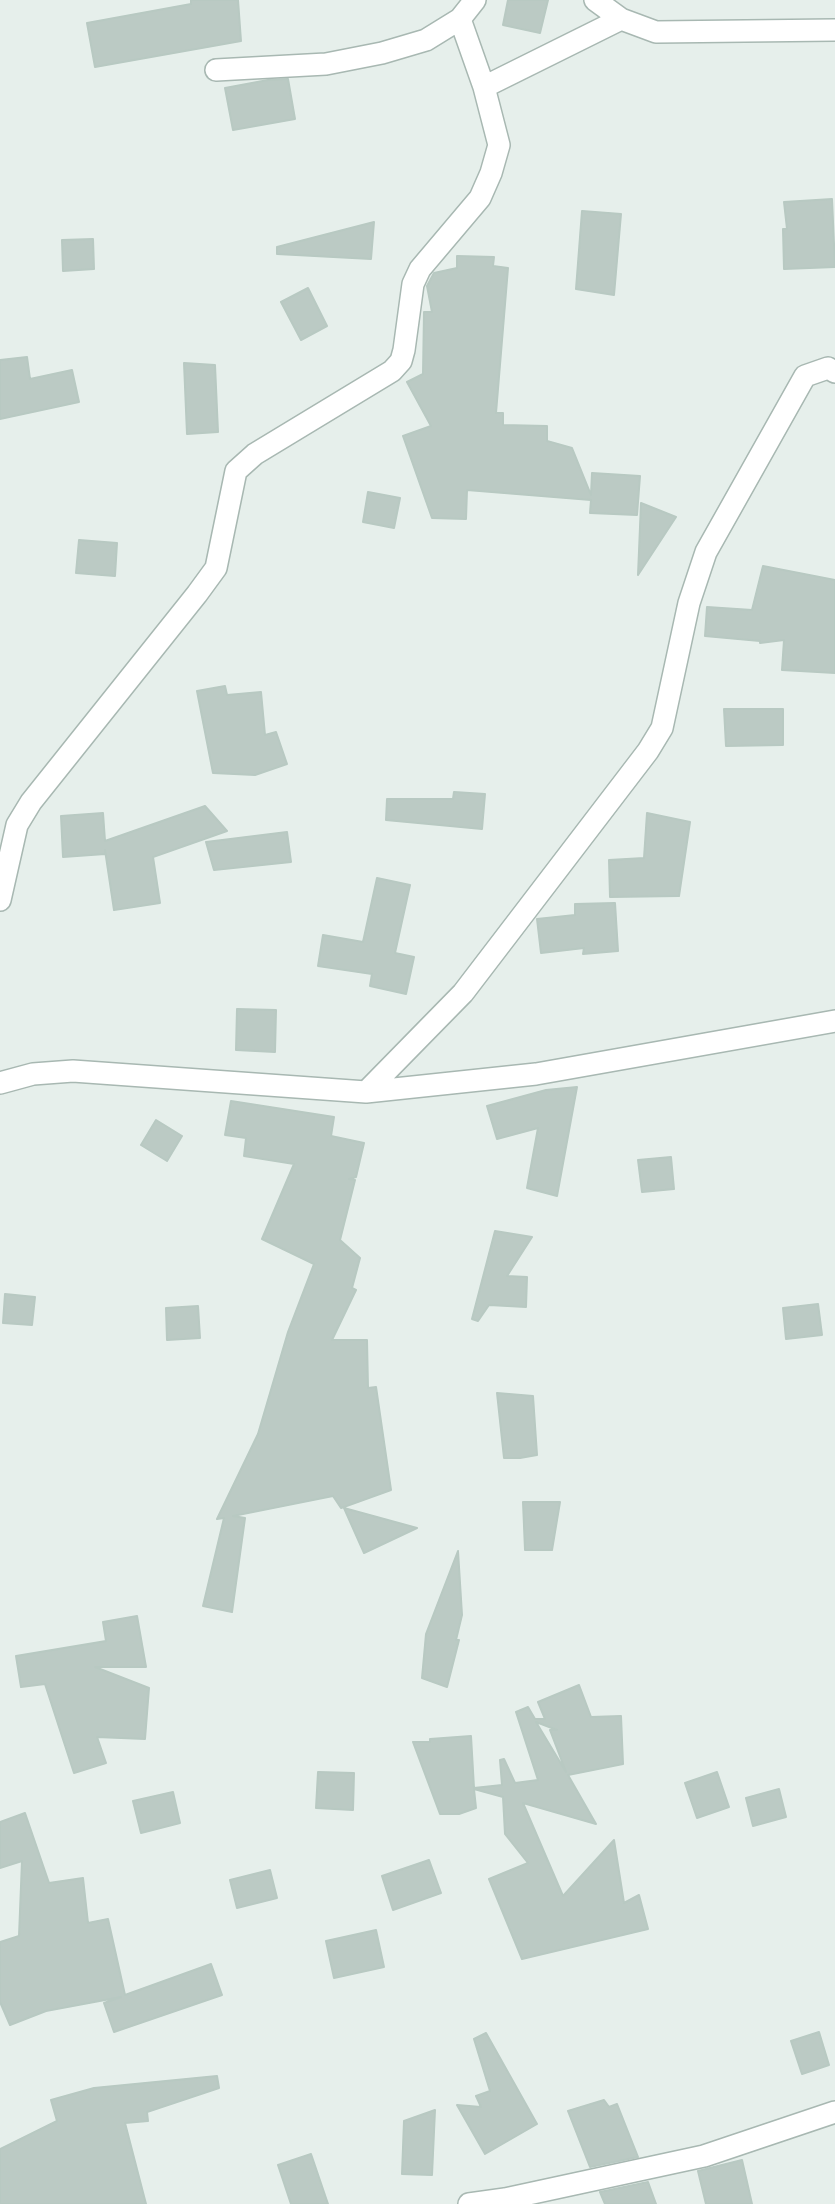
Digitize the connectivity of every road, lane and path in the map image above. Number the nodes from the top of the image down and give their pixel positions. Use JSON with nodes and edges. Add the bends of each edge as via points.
{"nodes":[{"id":1,"x":475,"y":0,"type":"edge"},
{"id":2,"x":595,"y":0,"type":"edge"},
{"id":3,"x":460,"y":19,"type":"junction"},
{"id":4,"x":621,"y":19,"type":"junction"},
{"id":5,"x":835,"y":30,"type":"edge"},
{"id":6,"x":216,"y":70,"type":"dead end"},
{"id":7,"x":484,"y":87,"type":"junction"},
{"id":8,"x":835,"y":372,"type":"edge"},
{"id":9,"x":0,"y":900,"type":"edge"},
{"id":10,"x":835,"y":1021,"type":"edge"},
{"id":11,"x":0,"y":1083,"type":"edge"},
{"id":12,"x":366,"y":1092,"type":"junction"},
{"id":13,"x":835,"y":2112,"type":"edge"},
{"id":14,"x":470,"y":2204,"type":"edge"}],
"edges":[{"from":1,"to":3,"type":"street"},
{"from":2,"to":4,"type":"street"},
{"from":3,"to":6,"type":"street","via":[[426,40],[382,53],[326,64]]},
{"from":3,"to":7,"type":"street"},
{"from":4,"to":5,"type":"street","via":[[656,32]]},
{"from":4,"to":7,"type":"street"},
{"from":7,"to":9,"type":"street","via":[[499,145],[491,173],[480,198],[420,269],[413,284],[401,361],[236,471],[216,568],[30,802],[17,825]]},
{"from":8,"to":12,"type":"street","via":[[828,368],[805,376],[706,552],[689,603],[662,728],[648,751],[463,993]]},
{"from":10,"to":12,"type":"street","via":[[537,1074]]},
{"from":11,"to":12,"type":"street","via":[[33,1074],[73,1071]]},
{"from":13,"to":14,"type":"street","via":[[704,2156]]}]}
